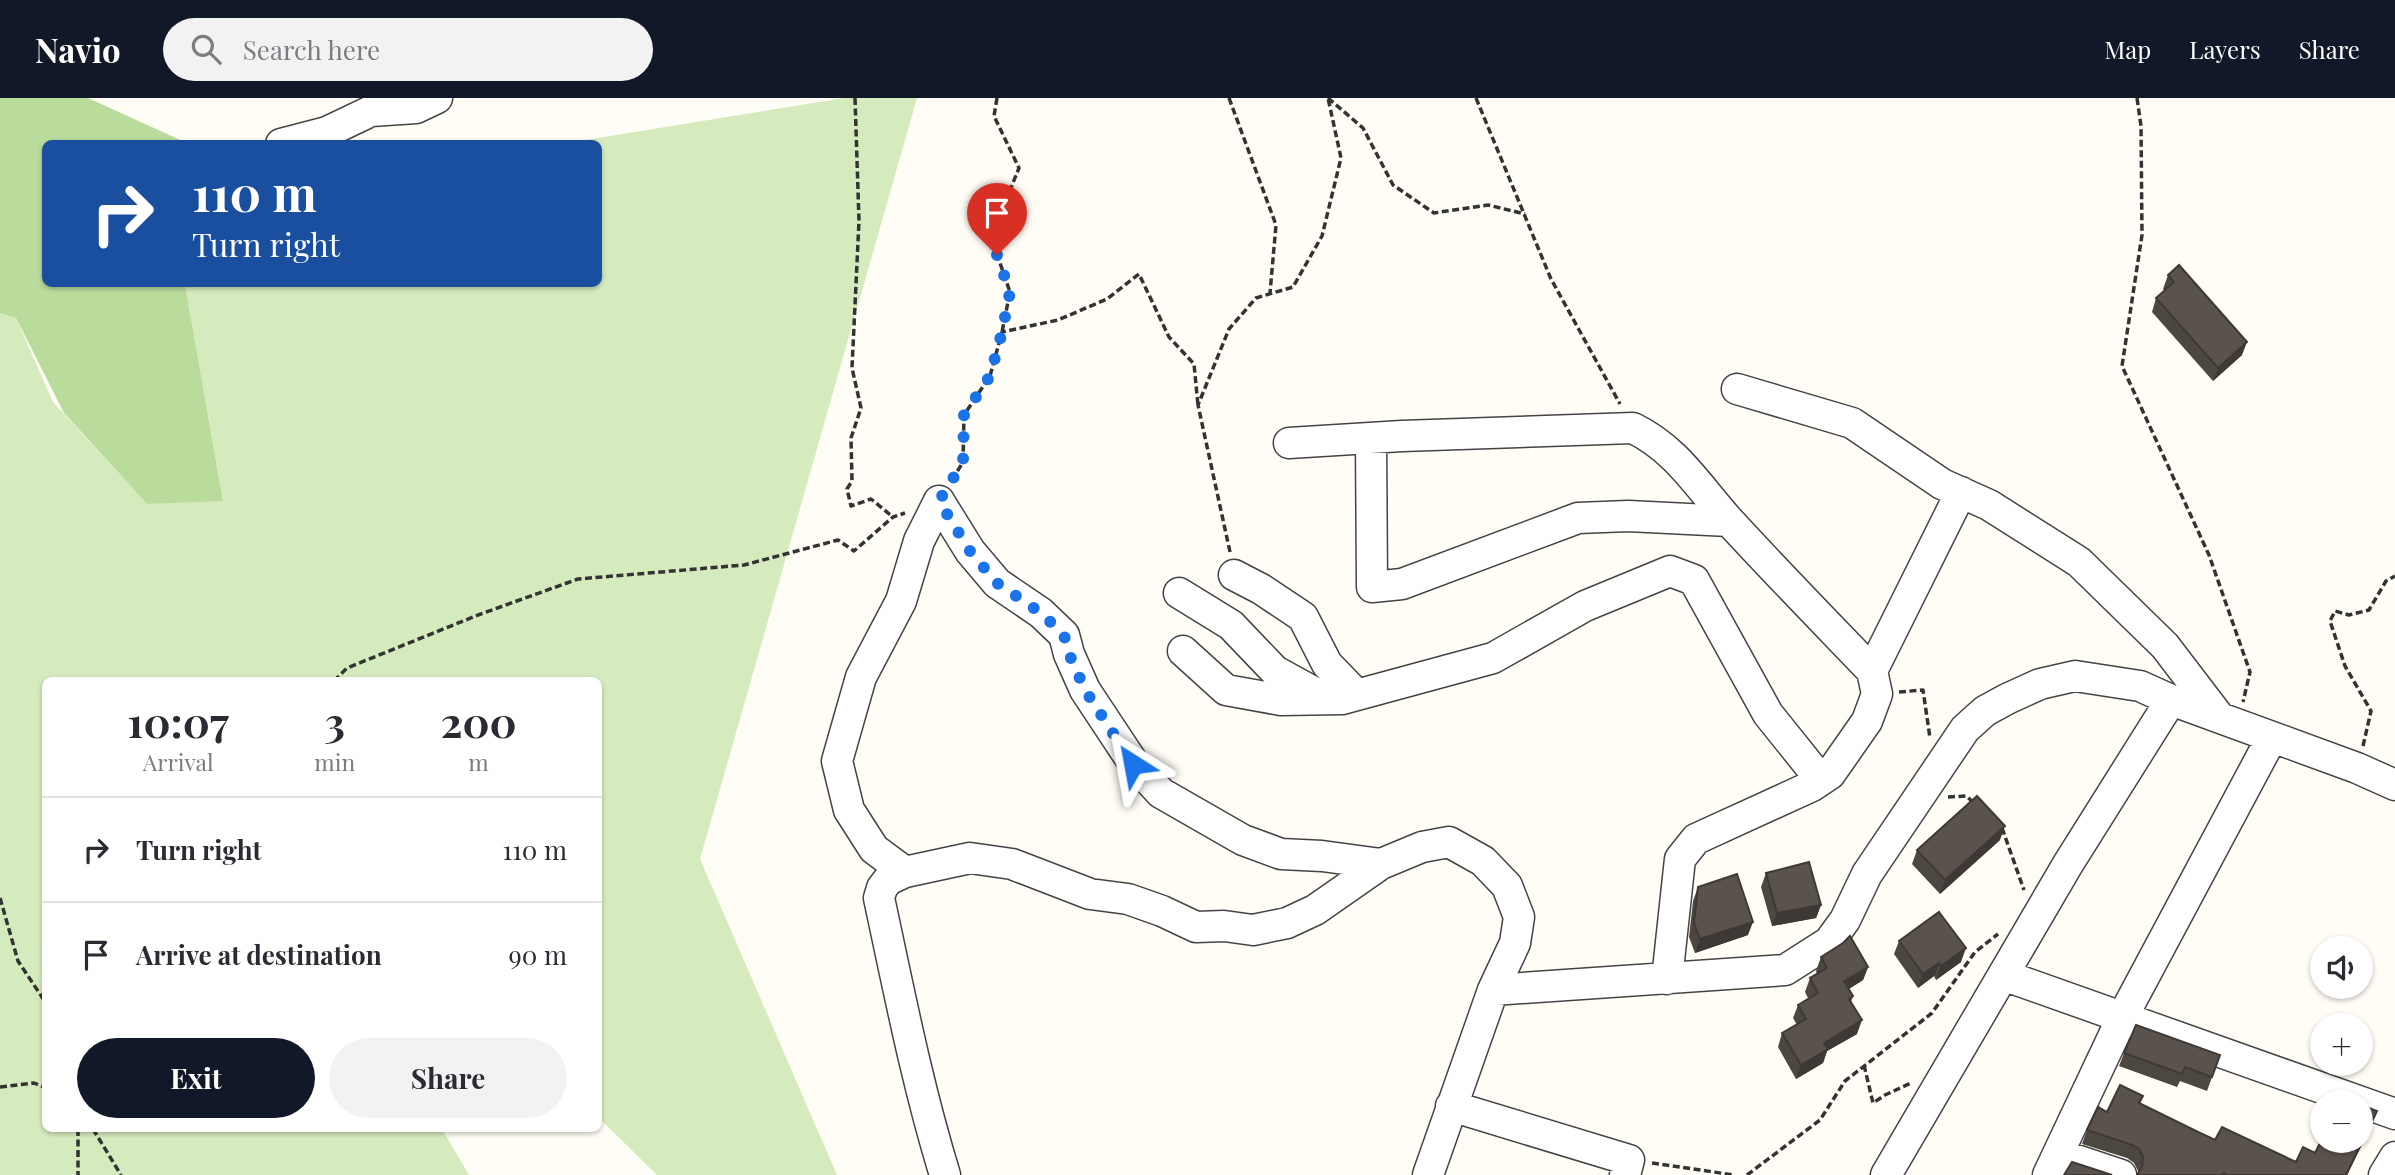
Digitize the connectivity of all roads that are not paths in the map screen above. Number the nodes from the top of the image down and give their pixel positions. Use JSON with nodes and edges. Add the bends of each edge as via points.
{"nodes":[{"id":1,"x":437,"y":98,"type":"edge"},
{"id":2,"x":296,"y":140,"type":"edge"},
{"id":3,"x":1737,"y":389,"type":"dead end"},
{"id":4,"x":1371,"y":438,"type":"junction"},
{"id":5,"x":1290,"y":443,"type":"dead end"},
{"id":6,"x":1961,"y":492,"type":"junction"},
{"id":7,"x":1729,"y":521,"type":"junction"},
{"id":8,"x":1234,"y":575,"type":"road end"},
{"id":9,"x":1179,"y":593,"type":"dead end"},
{"id":10,"x":1183,"y":651,"type":"dead end"},
{"id":11,"x":1874,"y":683,"type":"junction"},
{"id":12,"x":1357,"y":695,"type":"junction"},
{"id":13,"x":1326,"y":699,"type":"junction"},
{"id":14,"x":2171,"y":700,"type":"junction"},
{"id":15,"x":2229,"y":721,"type":"junction"},
{"id":16,"x":2272,"y":737,"type":"junction"},
{"id":17,"x":1821,"y":780,"type":"junction"},
{"id":18,"x":2395,"y":785,"type":"edge"},
{"id":19,"x":1381,"y":864,"type":"junction"},
{"id":20,"x":905,"y":872,"type":"junction"},
{"id":21,"x":2003,"y":975,"type":"junction"},
{"id":22,"x":1667,"y":979,"type":"junction"},
{"id":23,"x":1493,"y":990,"type":"junction"},
{"id":24,"x":2122,"y":1018,"type":"junction"},
{"id":25,"x":1451,"y":1106,"type":"junction"},
{"id":26,"x":2395,"y":1114,"type":"edge"},
{"id":27,"x":2395,"y":1157,"type":"edge"},
{"id":28,"x":2053,"y":1165,"type":"edge"},
{"id":29,"x":1627,"y":1168,"type":"edge"},
{"id":30,"x":945,"y":1175,"type":"edge"},
{"id":31,"x":1428,"y":1175,"type":"edge"},
{"id":32,"x":1886,"y":1175,"type":"edge"},
{"id":33,"x":2121,"y":1175,"type":"edge"},
{"id":34,"x":2384,"y":1175,"type":"edge"}],
"edges":[{"from":1,"to":2,"type":"street","via":[[416,108],[371,111],[327,132]]},
{"from":3,"to":6,"type":"street","via":[[1852,423]]},
{"from":4,"to":5,"type":"street"},
{"from":4,"to":7,"type":"street","via":[[1633,428],[1675,456]]},
{"from":4,"to":7,"type":"street","via":[[1371,587],[1402,584],[1578,518]]},
{"from":6,"to":11,"type":"street"},
{"from":6,"to":15,"type":"street","via":[[2079,562],[2165,646]]},
{"from":7,"to":11,"type":"street"},
{"from":8,"to":12,"type":"street","via":[[1303,617],[1327,664]]},
{"from":9,"to":13,"type":"street","via":[[1231,625],[1275,671]]},
{"from":10,"to":13,"type":"street","via":[[1226,690],[1280,700]]},
{"from":11,"to":17,"type":"street","via":[[1867,721]]},
{"from":12,"to":13,"type":"street"},
{"from":12,"to":17,"type":"street","via":[[1493,659],[1585,606],[1670,571],[1694,580],[1768,713]]},
{"from":14,"to":15,"type":"street"},
{"from":14,"to":21,"type":"street"},
{"from":14,"to":22,"type":"street","via":[[2140,686],[2075,676],[2040,684],[2007,699],[1965,730],[1867,874],[1829,942],[1785,971]]},
{"from":15,"to":16,"type":"street"},
{"from":16,"to":18,"type":"street"},
{"from":16,"to":24,"type":"street"},
{"from":17,"to":22,"type":"street","via":[[1696,839],[1680,859]]},
{"from":19,"to":20,"type":"street","via":[[1315,910],[1287,923],[1253,930],[1196,927],[1128,899],[1090,894],[1012,864],[970,858]]},
{"from":19,"to":20,"type":"street","via":[[1281,854],[1243,840],[1161,793],[1133,764],[1085,690],[1064,635],[997,583],[970,551],[939,501],[919,541],[901,601],[861,677],[837,761],[849,810],[874,849]]},
{"from":19,"to":23,"type":"street","via":[[1448,842],[1483,861],[1507,886],[1519,917],[1514,943]]},
{"from":20,"to":30,"type":"street","via":[[888,880],[880,898],[905,1026]]},
{"from":21,"to":24,"type":"street"},
{"from":21,"to":32,"type":"street"},
{"from":22,"to":23,"type":"street"},
{"from":23,"to":25,"type":"street"},
{"from":24,"to":26,"type":"street"},
{"from":24,"to":28,"type":"street"},
{"from":25,"to":29,"type":"street"},
{"from":25,"to":31,"type":"street"},
{"from":27,"to":34,"type":"street"},
{"from":28,"to":33,"type":"street"}]}
